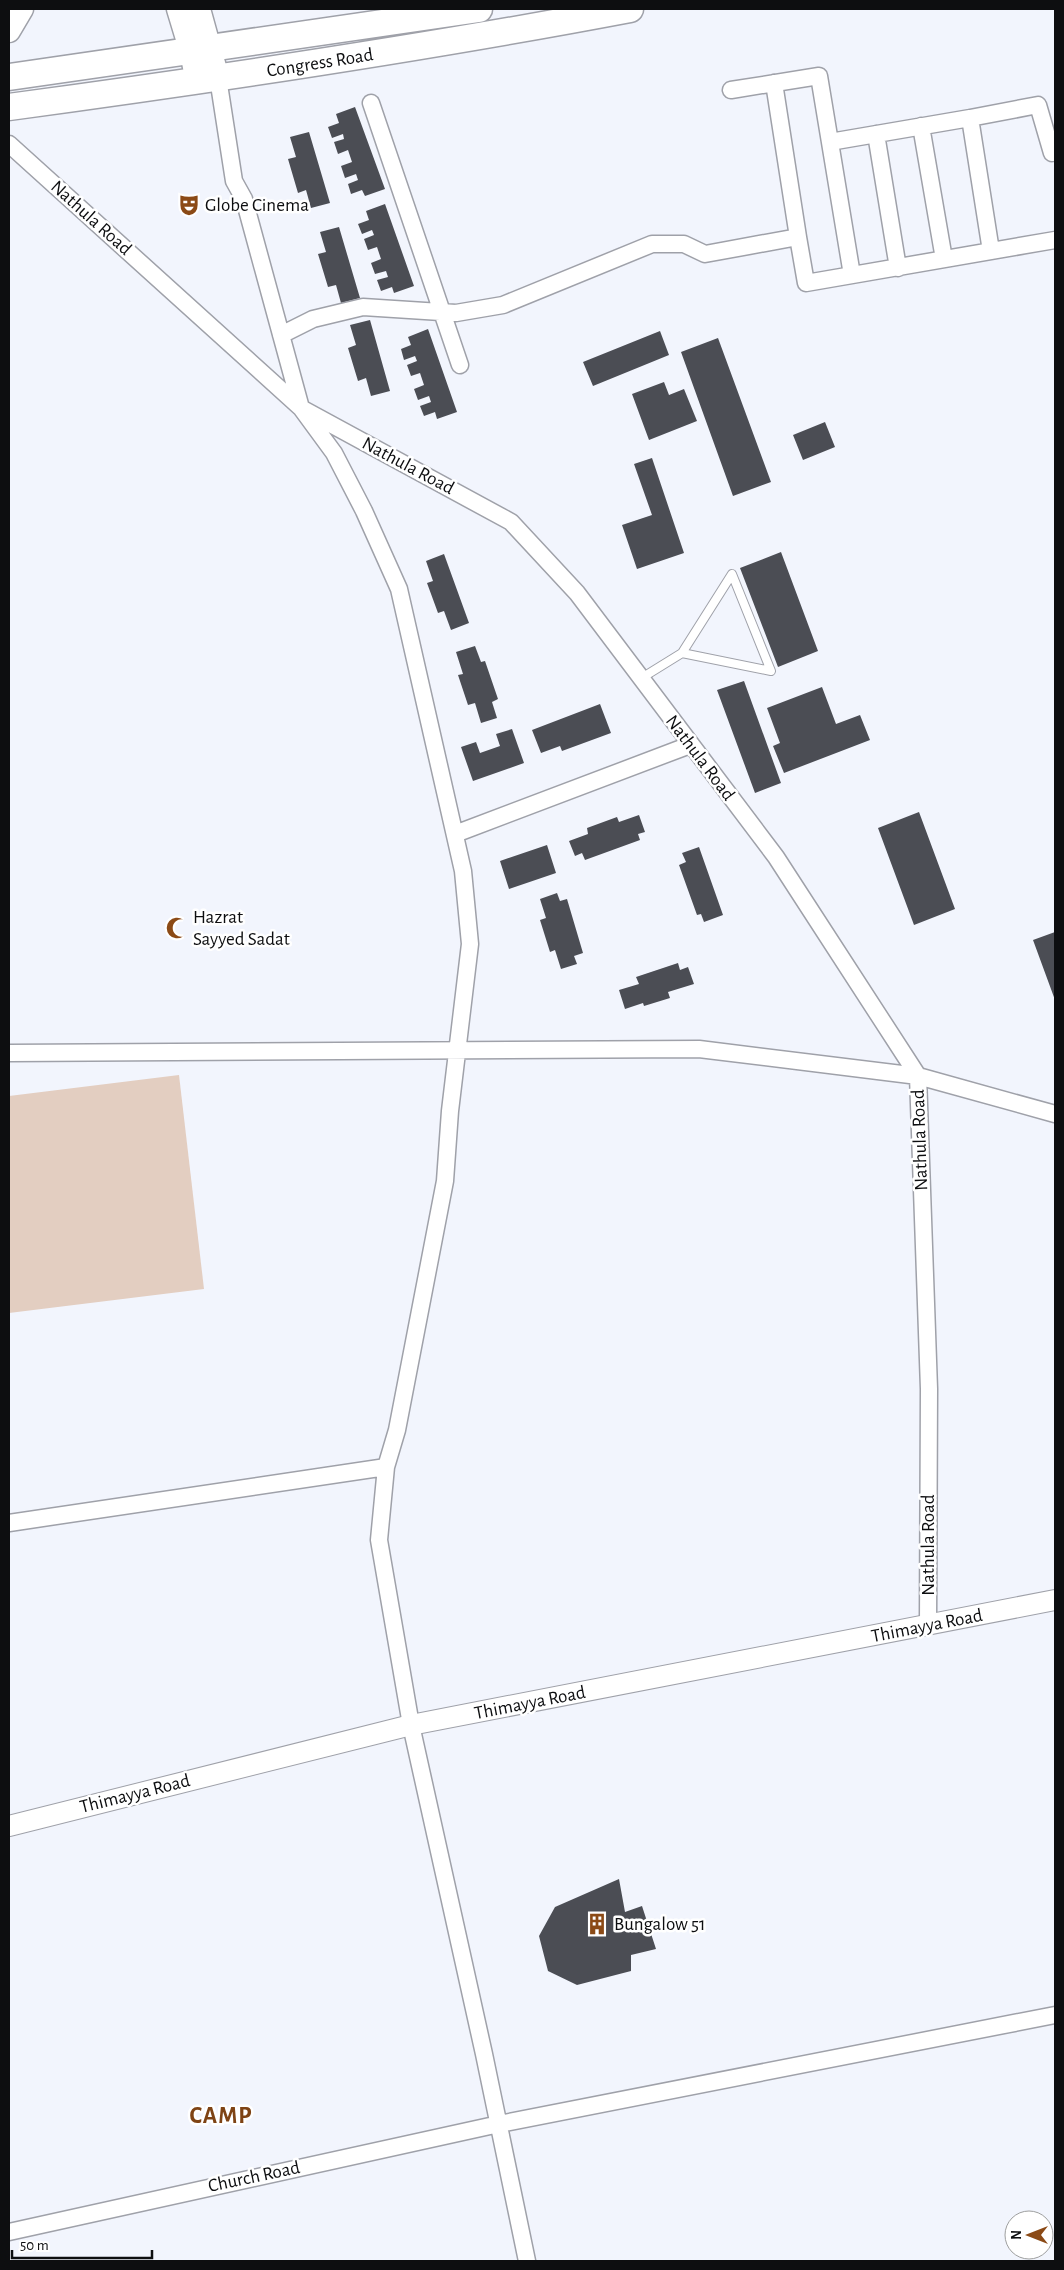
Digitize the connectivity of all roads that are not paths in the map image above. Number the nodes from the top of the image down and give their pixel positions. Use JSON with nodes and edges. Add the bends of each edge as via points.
{"nodes":[{"id":1,"x":22,"y":9,"type":"edge"},
{"id":2,"x":178,"y":9,"type":"edge"},
{"id":3,"x":199,"y":9,"type":"edge"},
{"id":4,"x":479,"y":9,"type":"edge"},
{"id":5,"x":630,"y":9,"type":"edge"},
{"id":6,"x":9,"y":31,"type":"edge"},
{"id":7,"x":201,"y":50,"type":"junction"},
{"id":8,"x":9,"y":76,"type":"edge"},
{"id":9,"x":208,"y":80,"type":"junction"},
{"id":10,"x":774,"y":84,"type":"junction"},
{"id":11,"x":731,"y":90,"type":"dead end"},
{"id":12,"x":371,"y":103,"type":"dead end"},
{"id":13,"x":9,"y":107,"type":"edge"},
{"id":14,"x":970,"y":118,"type":"junction"},
{"id":15,"x":921,"y":126,"type":"junction"},
{"id":16,"x":876,"y":134,"type":"junction"},
{"id":17,"x":830,"y":142,"type":"junction"},
{"id":18,"x":9,"y":144,"type":"edge"},
{"id":19,"x":1055,"y":152,"type":"edge"},
{"id":20,"x":798,"y":237,"type":"junction"},
{"id":21,"x":1055,"y":240,"type":"edge"},
{"id":22,"x":991,"y":251,"type":"junction"},
{"id":23,"x":944,"y":259,"type":"junction"},
{"id":24,"x":898,"y":268,"type":"junction"},
{"id":25,"x":852,"y":275,"type":"junction"},
{"id":26,"x":442,"y":312,"type":"junction"},
{"id":27,"x":281,"y":335,"type":"junction"},
{"id":28,"x":460,"y":365,"type":"dead end"},
{"id":29,"x":301,"y":408,"type":"junction"},
{"id":30,"x":682,"y":653,"type":"junction"},
{"id":31,"x":640,"y":679,"type":"junction"},
{"id":32,"x":690,"y":745,"type":"junction"},
{"id":33,"x":455,"y":834,"type":"junction"},
{"id":34,"x":458,"y":1052,"type":"junction"},
{"id":35,"x":9,"y":1053,"type":"edge"},
{"id":36,"x":918,"y":1076,"type":"junction"},
{"id":37,"x":1055,"y":1114,"type":"edge"},
{"id":38,"x":386,"y":1467,"type":"junction"},
{"id":39,"x":9,"y":1523,"type":"edge"},
{"id":40,"x":1055,"y":1600,"type":"edge"},
{"id":41,"x":928,"y":1626,"type":"junction"},
{"id":42,"x":411,"y":1726,"type":"junction"},
{"id":43,"x":9,"y":1826,"type":"edge"},
{"id":44,"x":1055,"y":2015,"type":"edge"},
{"id":45,"x":499,"y":2124,"type":"junction"},
{"id":46,"x":9,"y":2232,"type":"edge"},
{"id":47,"x":527,"y":2261,"type":"edge"}],
"edges":[{"from":1,"to":6,"type":"main road"},
{"from":2,"to":7,"type":"main road"},
{"from":3,"to":7,"type":"main road"},
{"from":4,"to":7,"type":"highway","name":"Congress Road"},
{"from":5,"to":9,"type":"highway","name":"Congress Road"},
{"from":7,"to":8,"type":"highway","name":"Congress Road"},
{"from":7,"to":9,"type":"main road"},
{"from":9,"to":13,"type":"highway","name":"Congress Road"},
{"from":9,"to":27,"type":"street","via":[[234,181],[244,199]]},
{"from":10,"to":11,"type":"street"},
{"from":10,"to":17,"type":"street","via":[[819,76]]},
{"from":10,"to":20,"type":"street"},
{"from":12,"to":26,"type":"street"},
{"from":14,"to":15,"type":"street"},
{"from":14,"to":19,"type":"street","via":[[1038,104],[1052,153]]},
{"from":14,"to":22,"type":"street"},
{"from":15,"to":16,"type":"street"},
{"from":15,"to":23,"type":"street"},
{"from":16,"to":17,"type":"street"},
{"from":16,"to":24,"type":"street"},
{"from":17,"to":25,"type":"street"},
{"from":18,"to":29,"type":"street","name":"Nathula Road"},
{"from":20,"to":25,"type":"street","via":[[806,284]]},
{"from":20,"to":26,"type":"street","via":[[705,254],[684,244],[652,244],[503,305],[456,313]]},
{"from":21,"to":22,"type":"street"},
{"from":22,"to":23,"type":"street"},
{"from":23,"to":24,"type":"street"},
{"from":24,"to":25,"type":"street"},
{"from":26,"to":27,"type":"street","via":[[363,307],[313,319]]},
{"from":26,"to":28,"type":"street"},
{"from":27,"to":29,"type":"street"},
{"from":29,"to":31,"type":"street","name":"Nathula Road","via":[[511,522],[577,594]]},
{"from":29,"to":33,"type":"street","via":[[338,461],[399,589]]},
{"from":30,"to":30,"type":"lane","via":[[708,613],[732,574],[771,671]]},
{"from":30,"to":31,"type":"lane"},
{"from":31,"to":32,"type":"street","name":"Nathula Road"},
{"from":32,"to":33,"type":"street"},
{"from":32,"to":36,"type":"street","name":"Nathula Road","via":[[776,857]]},
{"from":33,"to":34,"type":"street","via":[[463,871],[470,944]]},
{"from":34,"to":35,"type":"street"},
{"from":34,"to":36,"type":"street","via":[[699,1049]]},
{"from":34,"to":38,"type":"street","via":[[445,1181],[397,1430]]},
{"from":36,"to":37,"type":"street"},
{"from":36,"to":41,"type":"street","name":"Nathula Road","via":[[929,1389]]},
{"from":38,"to":39,"type":"street"},
{"from":38,"to":42,"type":"street","via":[[379,1540]]},
{"from":40,"to":41,"type":"street","name":"Thimayya Road"},
{"from":41,"to":42,"type":"street","name":"Thimayya Road"},
{"from":42,"to":43,"type":"street","name":"Thimayya Road"},
{"from":42,"to":45,"type":"street"},
{"from":44,"to":45,"type":"street","name":"Church Road"},
{"from":45,"to":46,"type":"street","name":"Church Road"},
{"from":45,"to":47,"type":"street"}]}
